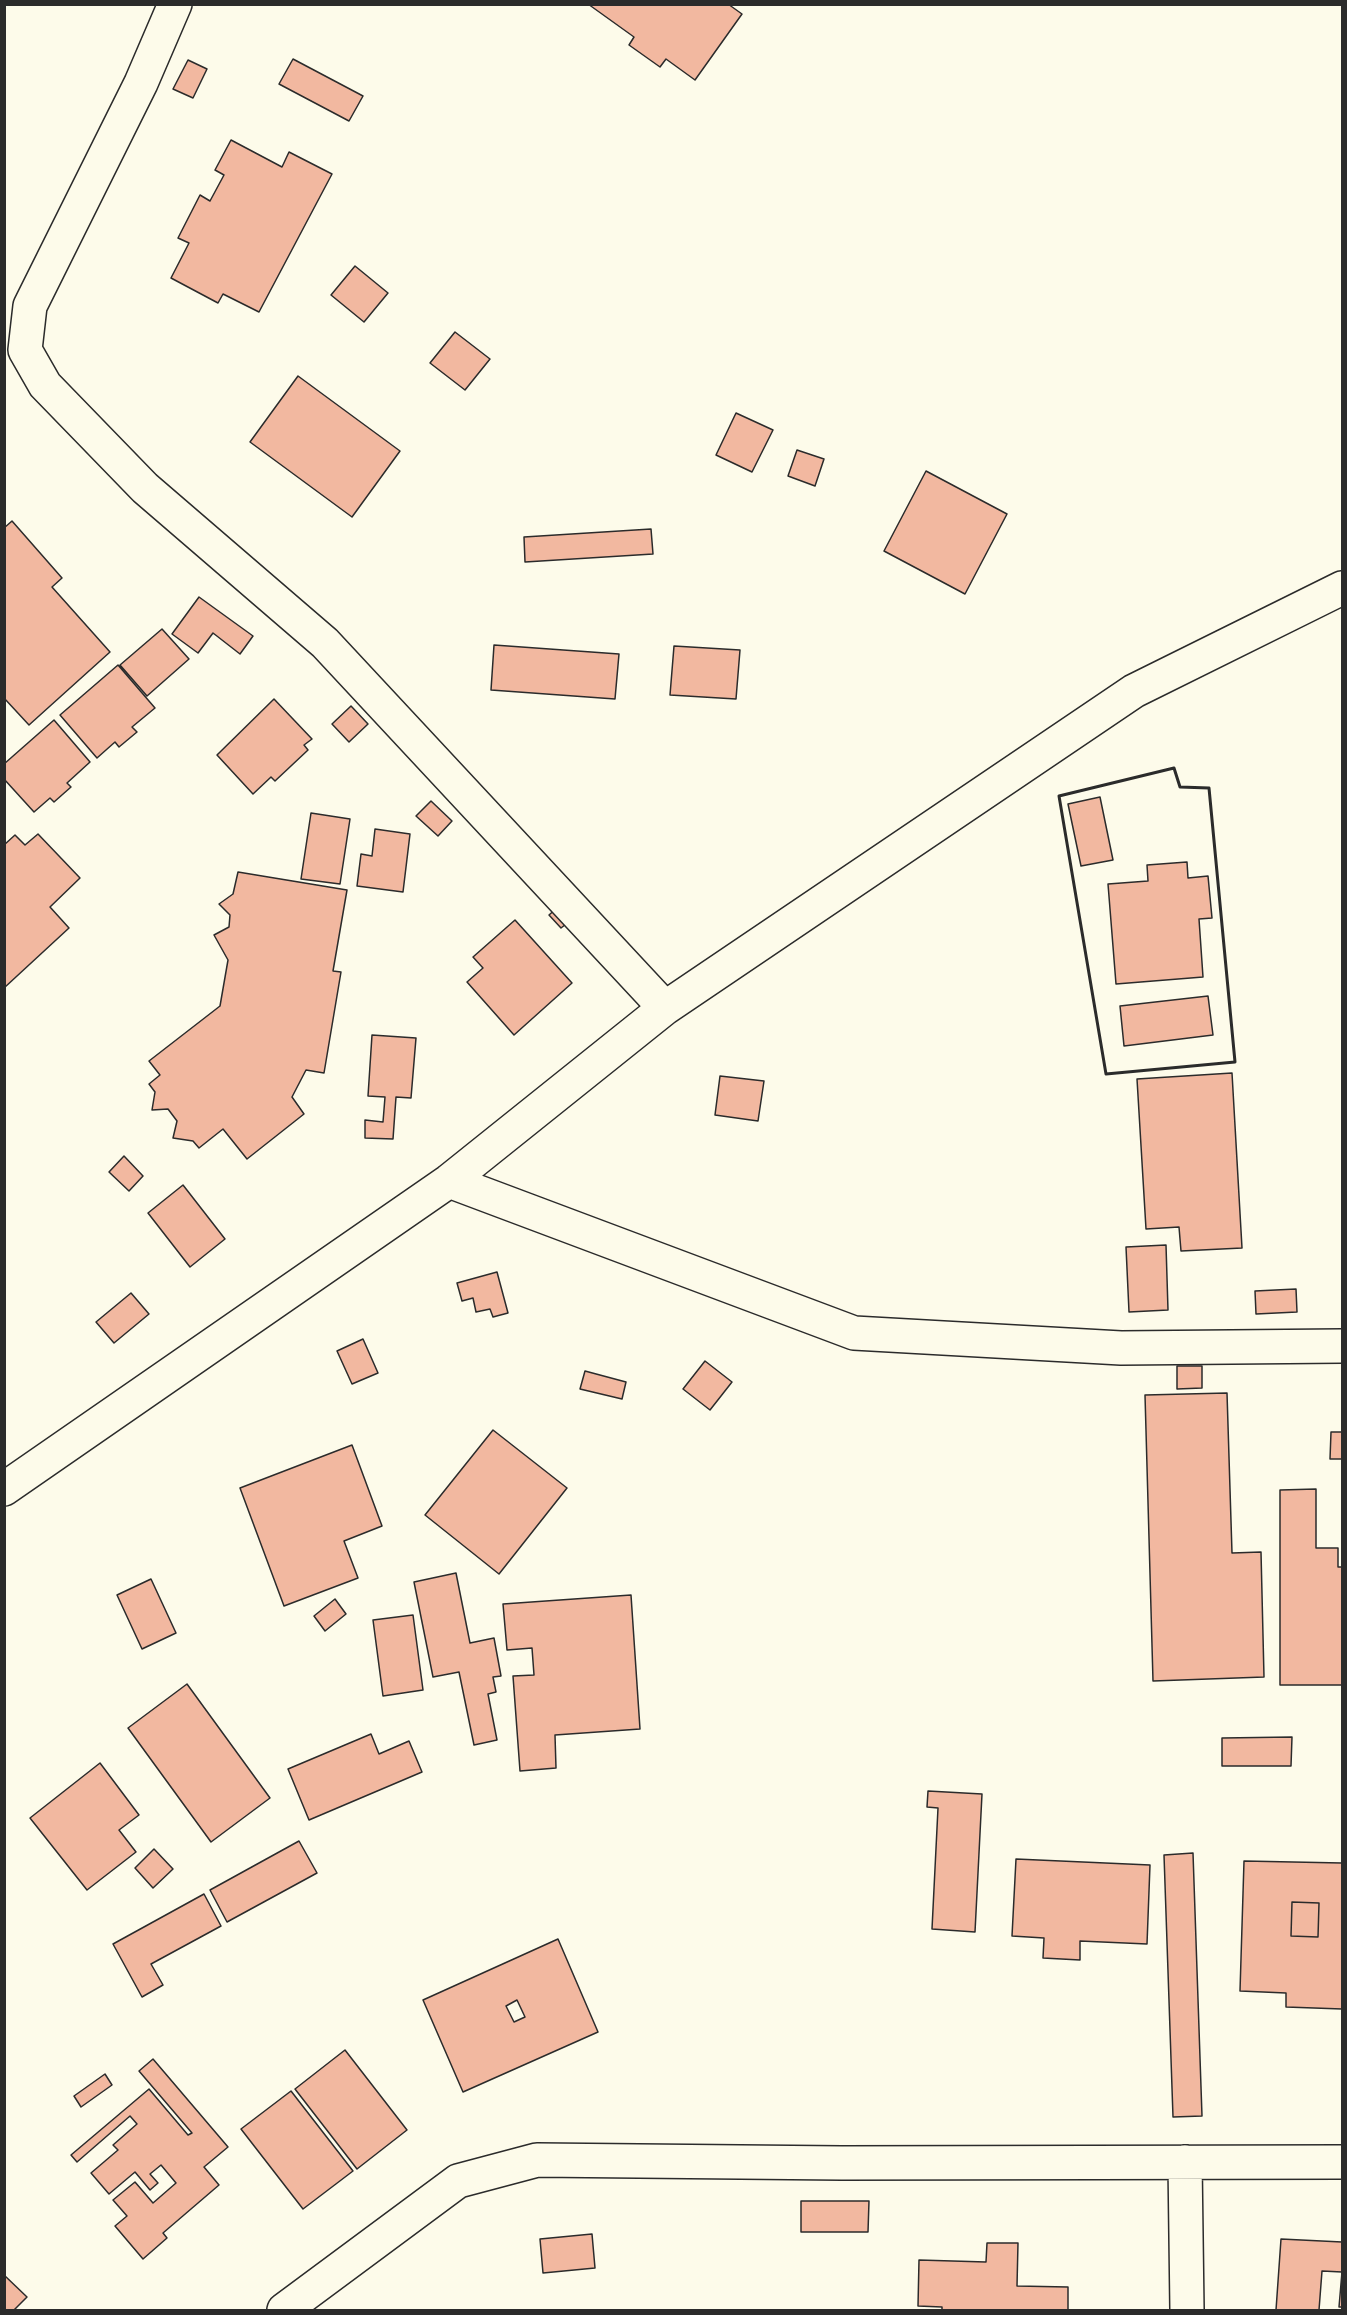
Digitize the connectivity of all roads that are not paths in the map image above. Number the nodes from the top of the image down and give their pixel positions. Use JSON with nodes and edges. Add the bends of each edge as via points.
{"nodes":[{"id":1,"x":174,"y":4,"type":"edge"},
{"id":2,"x":1342,"y":588,"type":"edge"},
{"id":3,"x":665,"y":1008,"type":"junction"},
{"id":4,"x":449,"y":1180,"type":"junction"},
{"id":5,"x":1342,"y":1346,"type":"edge"},
{"id":6,"x":4,"y":1489,"type":"edge"},
{"id":7,"x":1185,"y":2162,"type":"junction"},
{"id":8,"x":1342,"y":2162,"type":"edge"},
{"id":9,"x":284,"y":2310,"type":"edge"},
{"id":10,"x":1186,"y":2310,"type":"edge"}],
"edges":[{"from":1,"to":3,"type":"street","via":[[141,83],[30,306],[25,350],[45,385],[145,488],[325,643]]},
{"from":2,"to":3,"type":"street","via":[[1134,691]]},
{"from":3,"to":4,"type":"street"},
{"from":4,"to":5,"type":"street","via":[[854,1333],[1120,1348]]},
{"from":4,"to":6,"type":"street"},
{"from":7,"to":8,"type":"street"},
{"from":7,"to":9,"type":"street","via":[[537,2160],[458,2181]]},
{"from":7,"to":10,"type":"street"}]}
